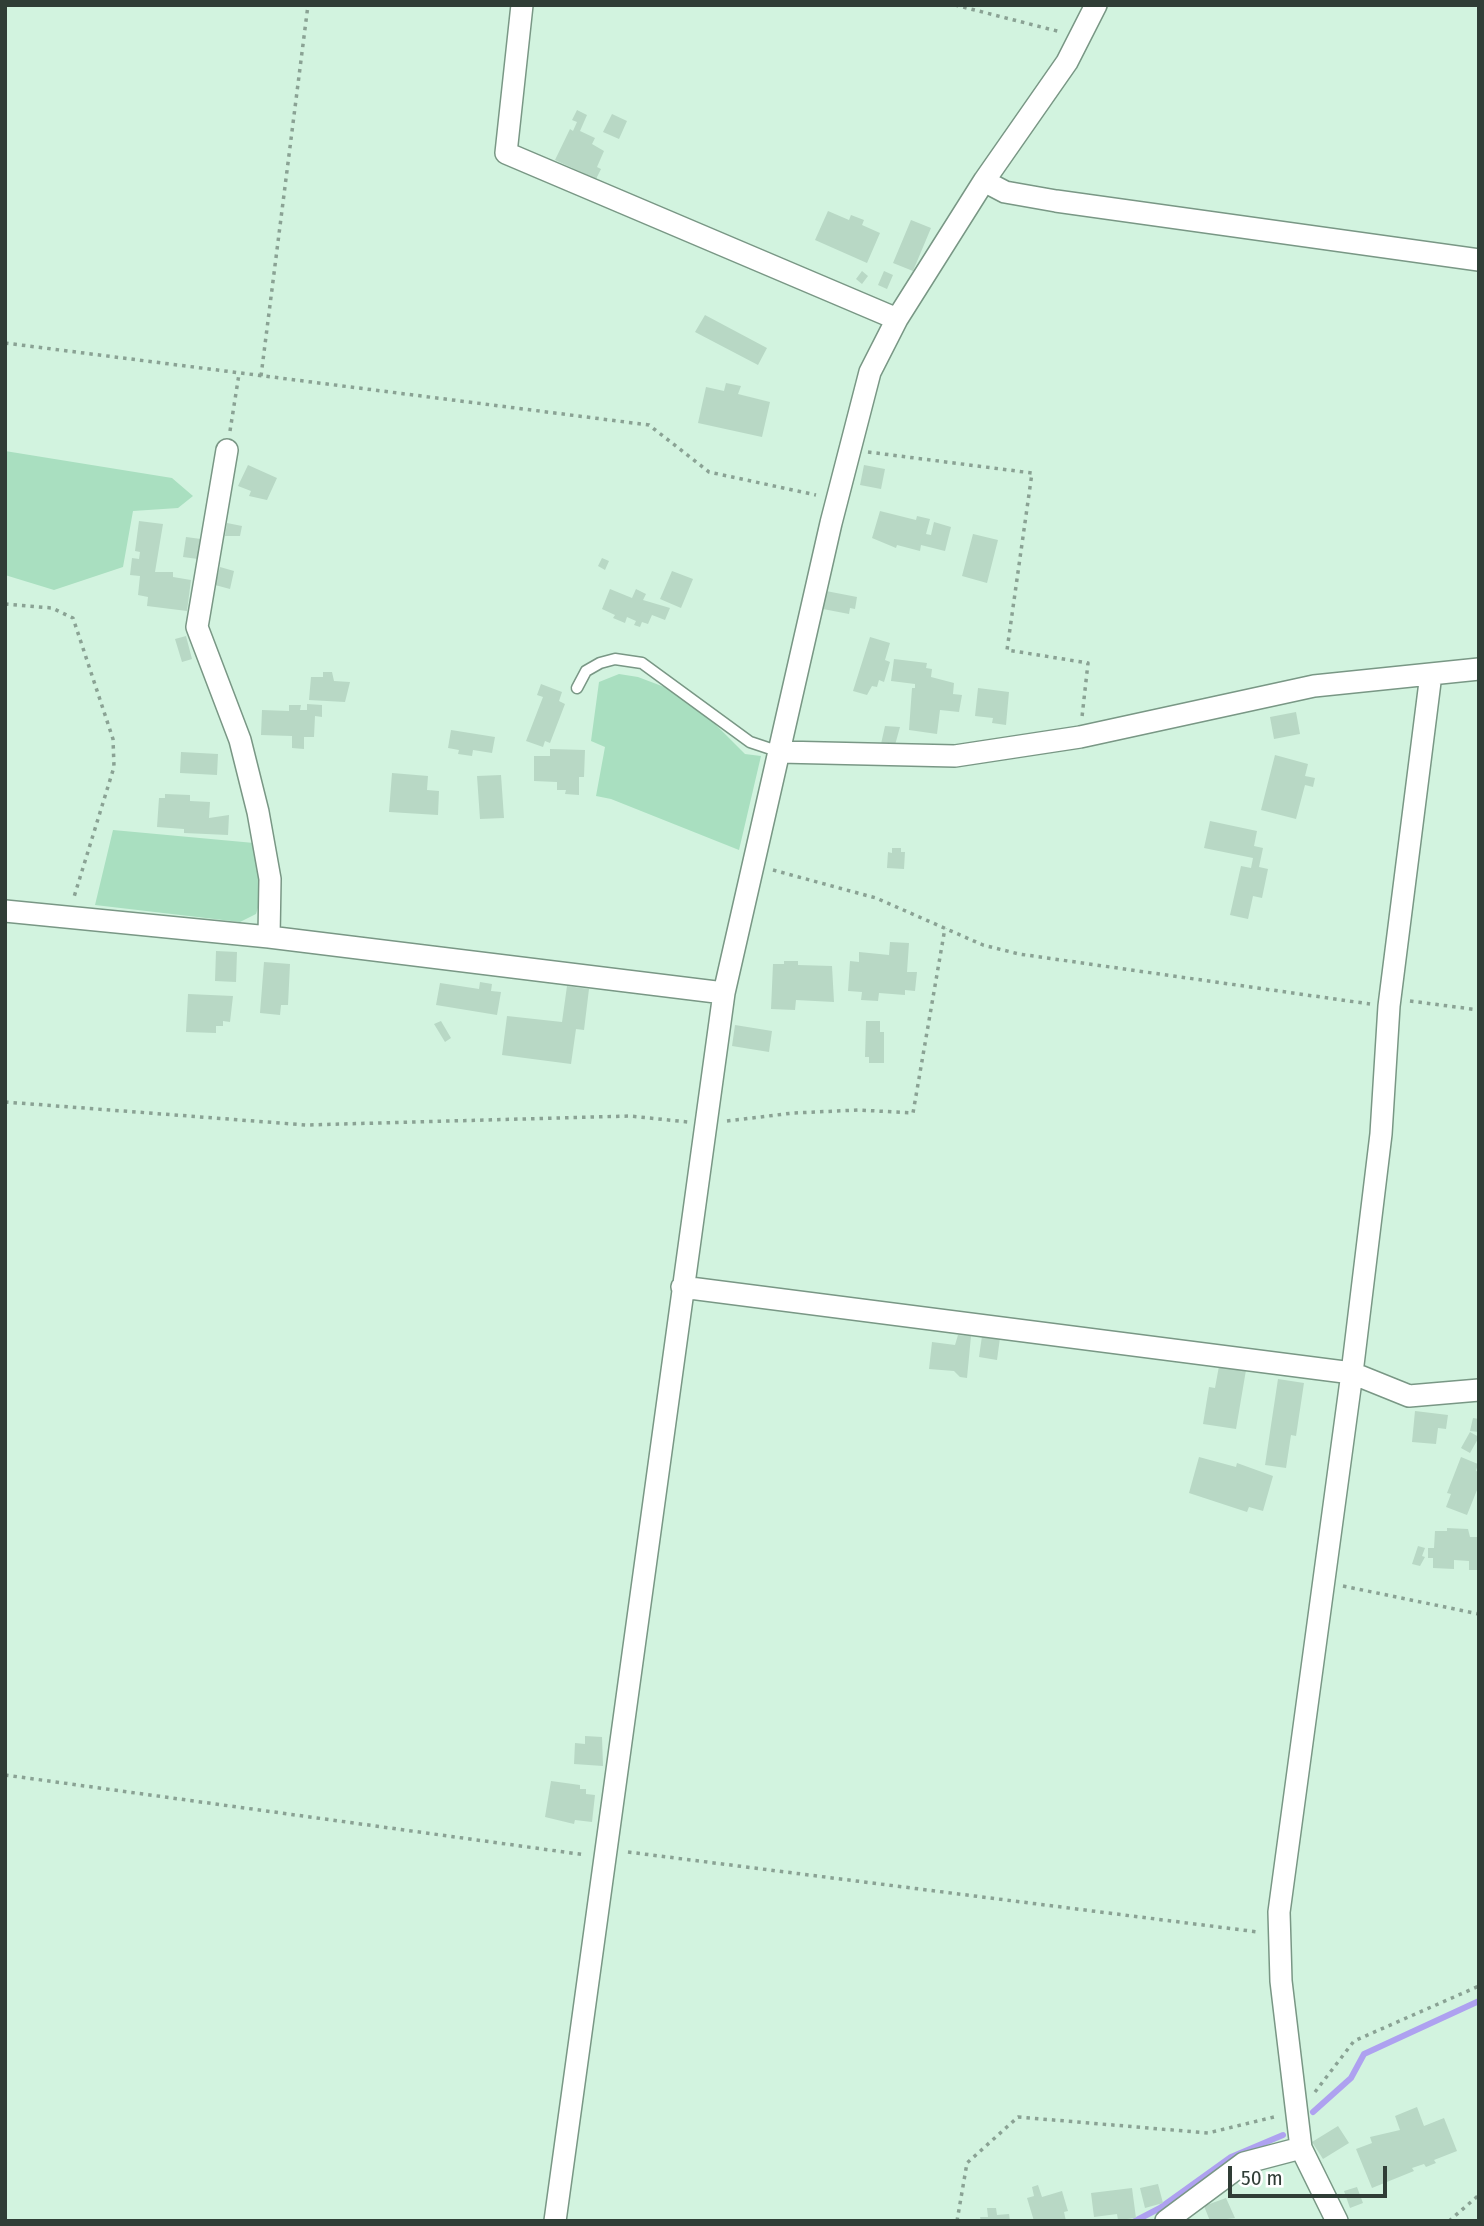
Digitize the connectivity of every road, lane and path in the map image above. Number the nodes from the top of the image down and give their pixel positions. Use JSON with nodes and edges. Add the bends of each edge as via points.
{"nodes":[{"id":1,"x":308,"y":5,"type":"edge"},
{"id":2,"x":522,"y":5,"type":"edge"},
{"id":3,"x":956,"y":5,"type":"edge"},
{"id":4,"x":1096,"y":5,"type":"edge"},
{"id":5,"x":1080,"y":37,"type":"junction"},
{"id":6,"x":984,"y":181,"type":"junction"},
{"id":7,"x":1479,"y":260,"type":"edge"},
{"id":8,"x":897,"y":319,"type":"junction"},
{"id":9,"x":5,"y":343,"type":"edge"},
{"id":10,"x":239,"y":373,"type":"junction"},
{"id":11,"x":261,"y":376,"type":"junction"},
{"id":12,"x":227,"y":450,"type":"joint"},
{"id":13,"x":850,"y":450,"type":"junction"},
{"id":14,"x":838,"y":500,"type":"junction"},
{"id":15,"x":5,"y":604,"type":"edge"},
{"id":16,"x":1479,"y":669,"type":"edge"},
{"id":17,"x":1431,"y":674,"type":"junction"},
{"id":18,"x":578,"y":688,"type":"dead end"},
{"id":19,"x":1080,"y":737,"type":"junction"},
{"id":20,"x":780,"y":752,"type":"junction"},
{"id":21,"x":754,"y":865,"type":"junction"},
{"id":22,"x":5,"y":911,"type":"edge"},
{"id":23,"x":69,"y":916,"type":"junction"},
{"id":24,"x":945,"y":928,"type":"junction"},
{"id":25,"x":269,"y":937,"type":"junction"},
{"id":26,"x":724,"y":993,"type":"junction"},
{"id":27,"x":1390,"y":1002,"type":"junction"},
{"id":28,"x":1479,"y":1010,"type":"edge"},
{"id":29,"x":5,"y":1102,"type":"edge"},
{"id":30,"x":706,"y":1123,"type":"junction"},
{"id":31,"x":682,"y":1287,"type":"junction"},
{"id":32,"x":1352,"y":1373,"type":"junction"},
{"id":33,"x":1479,"y":1390,"type":"edge"},
{"id":34,"x":1324,"y":1582,"type":"junction"},
{"id":35,"x":1479,"y":1614,"type":"edge"},
{"id":36,"x":5,"y":1774,"type":"edge"},
{"id":37,"x":604,"y":1858,"type":"junction"},
{"id":38,"x":1279,"y":1935,"type":"junction"},
{"id":39,"x":1479,"y":1986,"type":"edge"},
{"id":40,"x":1297,"y":2112,"type":"junction"},
{"id":41,"x":1301,"y":2148,"type":"junction"},
{"id":42,"x":1479,"y":2195,"type":"edge"},
{"id":43,"x":555,"y":2221,"type":"edge"},
{"id":44,"x":957,"y":2221,"type":"edge"},
{"id":45,"x":1166,"y":2221,"type":"edge"},
{"id":46,"x":1337,"y":2221,"type":"edge"},
{"id":47,"x":1449,"y":2221,"type":"edge"}],
"edges":[{"from":1,"to":11,"type":"path"},
{"from":2,"to":8,"type":"street","via":[[506,153]]},
{"from":3,"to":5,"type":"path"},
{"from":4,"to":5,"type":"street"},
{"from":5,"to":6,"type":"street"},
{"from":6,"to":7,"type":"street","via":[[1005,192],[1056,201]]},
{"from":6,"to":8,"type":"street"},
{"from":8,"to":13,"type":"street","via":[[870,372]]},
{"from":9,"to":10,"type":"path"},
{"from":10,"to":11,"type":"path"},
{"from":10,"to":12,"type":"path"},
{"from":11,"to":14,"type":"path","via":[[649,425],[709,472]]},
{"from":12,"to":25,"type":"street","via":[[197,627],[240,740],[258,812],[270,879]]},
{"from":13,"to":14,"type":"street"},
{"from":13,"to":19,"type":"path","via":[[1032,473],[1007,650],[1087,663]]},
{"from":14,"to":20,"type":"street"},
{"from":15,"to":23,"type":"path","via":[[52,608],[73,618],[113,739],[114,767]]},
{"from":16,"to":17,"type":"street"},
{"from":17,"to":19,"type":"street","via":[[1314,685]]},
{"from":17,"to":27,"type":"street"},
{"from":18,"to":20,"type":"lane","via":[[586,671],[600,663],[615,659],[642,663],[750,742]]},
{"from":19,"to":20,"type":"street","via":[[955,756]]},
{"from":20,"to":21,"type":"street"},
{"from":21,"to":24,"type":"path","via":[[876,898]]},
{"from":21,"to":26,"type":"street"},
{"from":22,"to":23,"type":"street"},
{"from":23,"to":25,"type":"street"},
{"from":24,"to":27,"type":"path","via":[[1019,954]]},
{"from":24,"to":30,"type":"path","via":[[913,1113],[793,1113]]},
{"from":25,"to":26,"type":"street"},
{"from":26,"to":30,"type":"street"},
{"from":27,"to":28,"type":"path"},
{"from":27,"to":32,"type":"street","via":[[1381,1134]]},
{"from":29,"to":30,"type":"path","via":[[306,1125],[630,1116]]},
{"from":30,"to":31,"type":"street"},
{"from":31,"to":32,"type":"street"},
{"from":31,"to":37,"type":"street"},
{"from":32,"to":33,"type":"street","via":[[1409,1396]]},
{"from":32,"to":34,"type":"street"},
{"from":34,"to":35,"type":"path"},
{"from":34,"to":38,"type":"street"},
{"from":36,"to":37,"type":"path"},
{"from":37,"to":38,"type":"path","via":[[634,1851]]},
{"from":37,"to":43,"type":"street"},
{"from":38,"to":40,"type":"street"},
{"from":39,"to":40,"type":"path","via":[[1354,2041]]},
{"from":40,"to":41,"type":"street"},
{"from":40,"to":44,"type":"path","via":[[1208,2133],[1017,2117],[967,2163]]},
{"from":41,"to":45,"type":"street","via":[[1244,2164]]},
{"from":41,"to":46,"type":"street"},
{"from":42,"to":47,"type":"path"}]}
